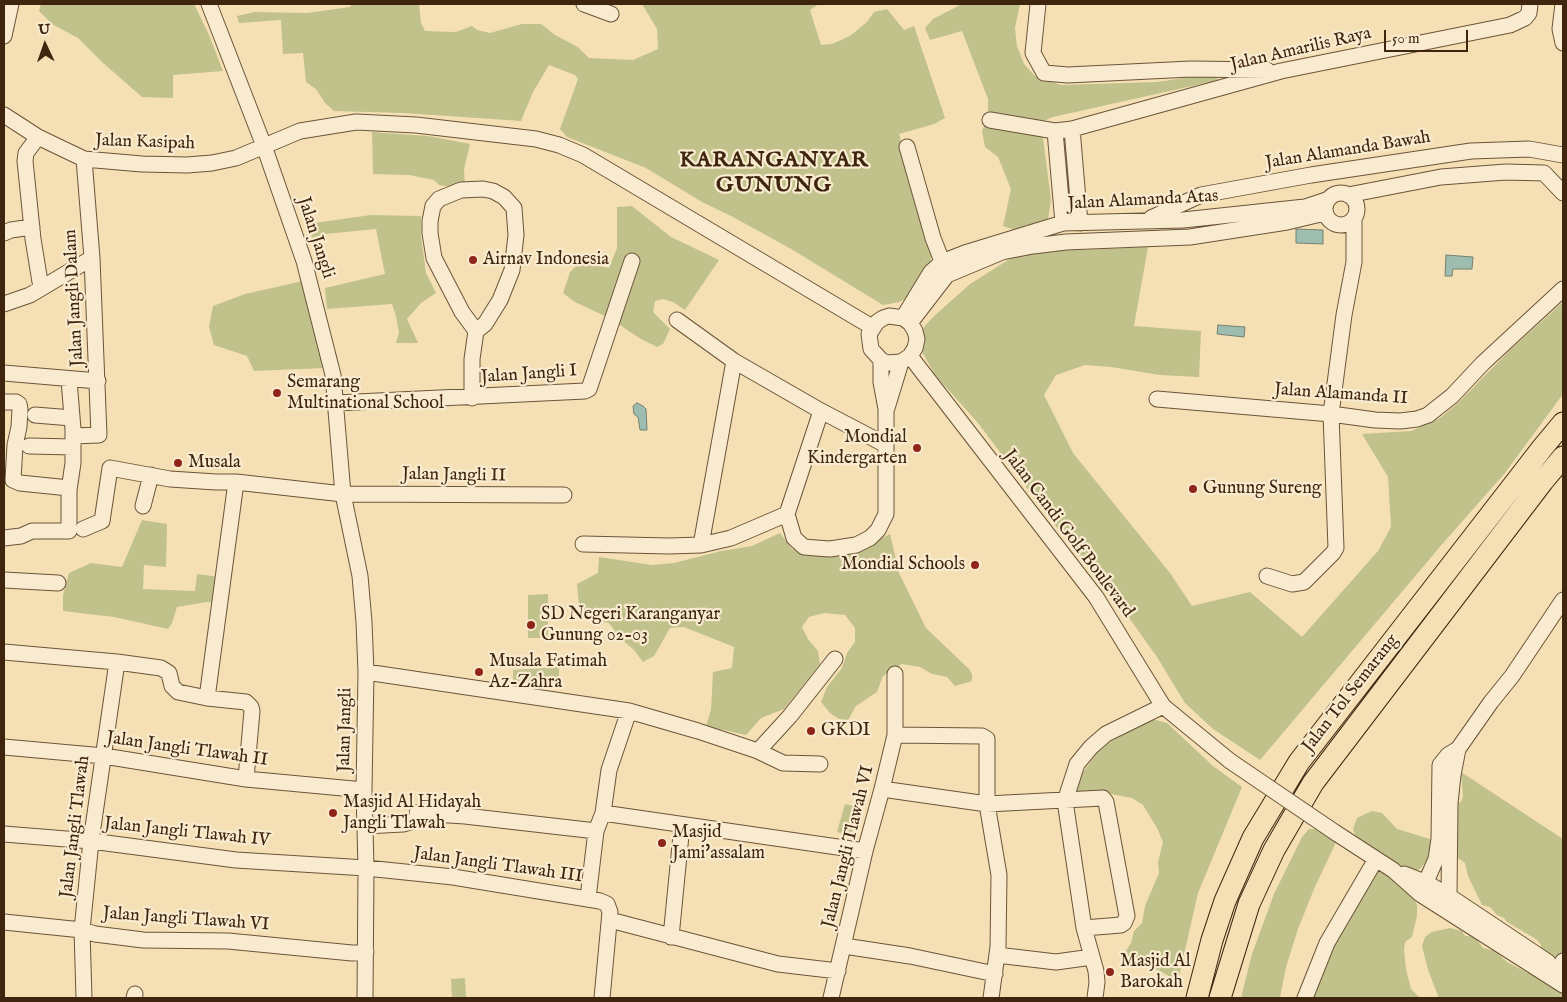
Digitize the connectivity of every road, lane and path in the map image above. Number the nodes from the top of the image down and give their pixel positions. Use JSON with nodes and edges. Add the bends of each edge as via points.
{"nodes":[{"id":1,"x":209,"y":4,"type":"edge"},
{"id":2,"x":584,"y":4,"type":"edge"},
{"id":3,"x":1038,"y":4,"type":"edge"},
{"id":4,"x":1530,"y":4,"type":"edge"},
{"id":5,"x":1563,"y":4,"type":"edge"},
{"id":6,"x":8,"y":9,"type":"edge"},
{"id":7,"x":611,"y":14,"type":"dead end"},
{"id":8,"x":4,"y":36,"type":"edge"},
{"id":9,"x":1563,"y":43,"type":"edge"},
{"id":10,"x":1247,"y":75,"type":"junction"},
{"id":11,"x":4,"y":115,"type":"edge"},
{"id":12,"x":990,"y":120,"type":"dead end"},
{"id":13,"x":1072,"y":129,"type":"junction"},
{"id":14,"x":1056,"y":131,"type":"junction"},
{"id":15,"x":38,"y":137,"type":"junction"},
{"id":16,"x":264,"y":146,"type":"junction"},
{"id":17,"x":907,"y":147,"type":"dead end"},
{"id":18,"x":1563,"y":156,"type":"edge"},
{"id":19,"x":84,"y":159,"type":"junction"},
{"id":20,"x":1544,"y":173,"type":"junction"},
{"id":21,"x":1076,"y":177,"type":"junction"},
{"id":22,"x":1059,"y":179,"type":"junction"},
{"id":23,"x":1563,"y":193,"type":"edge"},
{"id":24,"x":1348,"y":195,"type":"junction"},
{"id":25,"x":1327,"y":206,"type":"junction"},
{"id":26,"x":1354,"y":220,"type":"junction"},
{"id":27,"x":1145,"y":221,"type":"junction"},
{"id":28,"x":1063,"y":223,"type":"junction"},
{"id":29,"x":1080,"y":223,"type":"junction"},
{"id":30,"x":32,"y":227,"type":"junction"},
{"id":31,"x":4,"y":233,"type":"edge"},
{"id":32,"x":92,"y":258,"type":"junction"},
{"id":33,"x":632,"y":261,"type":"dead end"},
{"id":34,"x":945,"y":268,"type":"junction"},
{"id":35,"x":41,"y":288,"type":"junction"},
{"id":36,"x":1563,"y":289,"type":"edge"},
{"id":37,"x":4,"y":304,"type":"edge"},
{"id":38,"x":677,"y":320,"type":"dead end"},
{"id":39,"x":907,"y":320,"type":"junction"},
{"id":40,"x":872,"y":327,"type":"junction"},
{"id":41,"x":476,"y":331,"type":"junction"},
{"id":42,"x":906,"y":359,"type":"junction"},
{"id":43,"x":881,"y":360,"type":"junction"},
{"id":44,"x":734,"y":361,"type":"junction"},
{"id":45,"x":4,"y":374,"type":"edge"},
{"id":46,"x":69,"y":380,"type":"junction"},
{"id":47,"x":98,"y":381,"type":"junction"},
{"id":48,"x":472,"y":398,"type":"junction"},
{"id":49,"x":1157,"y":399,"type":"dead end"},
{"id":50,"x":4,"y":402,"type":"edge"},
{"id":51,"x":336,"y":403,"type":"junction"},
{"id":52,"x":886,"y":409,"type":"junction"},
{"id":53,"x":821,"y":412,"type":"junction"},
{"id":54,"x":1331,"y":414,"type":"junction"},
{"id":55,"x":35,"y":415,"type":"dead end"},
{"id":56,"x":72,"y":418,"type":"junction"},
{"id":57,"x":1563,"y":423,"type":"edge"},
{"id":58,"x":73,"y":441,"type":"junction"},
{"id":59,"x":886,"y":445,"type":"junction"},
{"id":60,"x":29,"y":446,"type":"dead end"},
{"id":61,"x":1563,"y":457,"type":"edge"},
{"id":62,"x":151,"y":475,"type":"junction"},
{"id":63,"x":236,"y":482,"type":"junction"},
{"id":64,"x":69,"y":488,"type":"junction"},
{"id":65,"x":343,"y":494,"type":"junction"},
{"id":66,"x":564,"y":495,"type":"dead end"},
{"id":67,"x":143,"y":506,"type":"dead end"},
{"id":68,"x":788,"y":514,"type":"junction"},
{"id":69,"x":83,"y":529,"type":"dead end"},
{"id":70,"x":4,"y":538,"type":"edge"},
{"id":71,"x":583,"y":544,"type":"dead end"},
{"id":72,"x":701,"y":545,"type":"junction"},
{"id":73,"x":1267,"y":576,"type":"dead end"},
{"id":74,"x":4,"y":580,"type":"edge"},
{"id":75,"x":58,"y":582,"type":"dead end"},
{"id":76,"x":1563,"y":600,"type":"edge"},
{"id":77,"x":4,"y":652,"type":"edge"},
{"id":78,"x":835,"y":659,"type":"dead end"},
{"id":79,"x":117,"y":662,"type":"junction"},
{"id":80,"x":366,"y":672,"type":"junction"},
{"id":81,"x":895,"y":674,"type":"dead end"},
{"id":82,"x":207,"y":698,"type":"junction"},
{"id":83,"x":1163,"y":706,"type":"junction"},
{"id":84,"x":629,"y":711,"type":"junction"},
{"id":85,"x":895,"y":735,"type":"junction"},
{"id":86,"x":4,"y":747,"type":"edge"},
{"id":87,"x":1458,"y":749,"type":"junction"},
{"id":88,"x":758,"y":751,"type":"junction"},
{"id":89,"x":104,"y":756,"type":"junction"},
{"id":90,"x":820,"y":764,"type":"dead end"},
{"id":91,"x":246,"y":779,"type":"junction"},
{"id":92,"x":882,"y":789,"type":"junction"},
{"id":93,"x":364,"y":790,"type":"junction"},
{"id":94,"x":1065,"y":801,"type":"junction"},
{"id":95,"x":987,"y":804,"type":"junction"},
{"id":96,"x":603,"y":813,"type":"junction"},
{"id":97,"x":682,"y":825,"type":"junction"},
{"id":98,"x":365,"y":826,"type":"junction"},
{"id":99,"x":596,"y":831,"type":"junction"},
{"id":100,"x":4,"y":834,"type":"edge"},
{"id":101,"x":91,"y":841,"type":"junction"},
{"id":102,"x":865,"y":851,"type":"junction"},
{"id":103,"x":1376,"y":859,"type":"junction"},
{"id":104,"x":366,"y":868,"type":"junction"},
{"id":105,"x":1424,"y":888,"type":"junction"},
{"id":106,"x":588,"y":898,"type":"junction"},
{"id":107,"x":1448,"y":903,"type":"junction"},
{"id":108,"x":610,"y":920,"type":"junction"},
{"id":109,"x":4,"y":922,"type":"edge"},
{"id":110,"x":1084,"y":928,"type":"junction"},
{"id":111,"x":82,"y":930,"type":"junction"},
{"id":112,"x":672,"y":937,"type":"junction"},
{"id":113,"x":844,"y":946,"type":"junction"},
{"id":114,"x":366,"y":952,"type":"junction"},
{"id":115,"x":997,"y":955,"type":"junction"},
{"id":116,"x":1092,"y":957,"type":"junction"},
{"id":117,"x":1561,"y":968,"type":"edge"},
{"id":118,"x":838,"y":971,"type":"junction"},
{"id":119,"x":995,"y":974,"type":"junction"},
{"id":120,"x":1563,"y":985,"type":"edge"},
{"id":121,"x":84,"y":998,"type":"edge"},
{"id":122,"x":365,"y":998,"type":"edge"},
{"id":123,"x":602,"y":998,"type":"edge"},
{"id":124,"x":831,"y":998,"type":"edge"},
{"id":125,"x":991,"y":998,"type":"edge"},
{"id":126,"x":1095,"y":998,"type":"edge"},
{"id":127,"x":1197,"y":998,"type":"edge"},
{"id":128,"x":1220,"y":998,"type":"edge"},
{"id":129,"x":1305,"y":998,"type":"edge"}],
"edges":[{"from":1,"to":16,"type":"street","name":"Jalan Jangli"},
{"from":2,"to":7,"type":"street"},
{"from":3,"to":10,"type":"street","via":[[1033,53],[1044,73],[1068,75],[1191,69]]},
{"from":4,"to":10,"type":"street","name":"Jalan Amarilis Raya","via":[[1526,18],[1510,25]]},
{"from":5,"to":9,"type":"street","via":[[1560,29]]},
{"from":6,"to":8,"type":"street"},
{"from":10,"to":13,"type":"street","name":"Jalan Amarilis Raya"},
{"from":11,"to":15,"type":"street","name":"Jalan Kasipah"},
{"from":12,"to":14,"type":"street","name":"Jalan Amarilis Raya"},
{"from":13,"to":14,"type":"street","name":"Jalan Amarilis Raya"},
{"from":13,"to":21,"type":"street"},
{"from":14,"to":22,"type":"street"},
{"from":15,"to":19,"type":"street","name":"Jalan Kasipah"},
{"from":15,"to":30,"type":"street","via":[[25,157]]},
{"from":16,"to":19,"type":"street","name":"Jalan Kasipah","via":[[236,158],[187,165]]},
{"from":16,"to":40,"type":"street","via":[[300,131],[356,122],[485,132],[559,145],[583,155]]},
{"from":16,"to":51,"type":"street","name":"Jalan Jangli","via":[[304,261],[334,375]]},
{"from":17,"to":34,"type":"street"},
{"from":18,"to":20,"type":"street","name":"Jalan Alamanda Bawah"},
{"from":18,"to":27,"type":"street","name":"Jalan Alamanda Bawah","via":[[1529,149],[1471,151],[1311,175],[1201,195]]},
{"from":19,"to":32,"type":"street","name":"Jalan Jangli Dalam"},
{"from":20,"to":23,"type":"street"},
{"from":20,"to":24,"type":"street","via":[[1441,177]]},
{"from":21,"to":22,"type":"street"},
{"from":21,"to":29,"type":"street"},
{"from":22,"to":28,"type":"street"},
{"from":24,"to":25,"type":"street","via":[[1338,194]]},
{"from":24,"to":26,"type":"street","via":[[1357,206]]},
{"from":25,"to":26,"type":"street","via":[[1330,222],[1345,225]]},
{"from":25,"to":27,"type":"street","name":"Jalan Alamanda Atas"},
{"from":25,"to":34,"type":"street","name":"Jalan Alamanda Atas","via":[[1288,222],[1190,237],[1033,246]]},
{"from":26,"to":54,"type":"street","via":[[1354,262]]},
{"from":27,"to":29,"type":"street","name":"Jalan Alamanda Atas"},
{"from":28,"to":29,"type":"street","name":"Jalan Alamanda Atas"},
{"from":28,"to":34,"type":"street","name":"Jalan Alamanda Atas","via":[[965,253]]},
{"from":30,"to":31,"type":"street"},
{"from":30,"to":35,"type":"street"},
{"from":32,"to":35,"type":"street"},
{"from":32,"to":47,"type":"street","name":"Jalan Jangli Dalam"},
{"from":33,"to":48,"type":"street","name":"Jalan Jangli I","via":[[589,388],[581,393]]},
{"from":34,"to":39,"type":"street","name":"Jalan Alamanda Atas","via":[[931,272]]},
{"from":35,"to":37,"type":"street"},
{"from":36,"to":54,"type":"street","name":"Jalan Alamanda II","via":[[1428,415],[1400,421]]},
{"from":38,"to":44,"type":"street"},
{"from":39,"to":40,"type":"street","via":[[889,316]]},
{"from":39,"to":42,"type":"street","via":[[915,330],[917,340]]},
{"from":40,"to":43,"type":"street","via":[[869,334],[871,349]]},
{"from":41,"to":41,"type":"street","via":[[485,324],[500,300],[512,270],[516,235],[514,208],[504,197],[483,189],[461,190],[439,199],[433,206],[430,221],[434,258],[462,312]]},
{"from":41,"to":48,"type":"street"},
{"from":42,"to":43,"type":"street","via":[[894,364]]},
{"from":42,"to":52,"type":"street"},
{"from":42,"to":83,"type":"street","name":"Jalan Candi Golf Boulevard","via":[[1096,597]]},
{"from":43,"to":52,"type":"street"},
{"from":44,"to":53,"type":"street"},
{"from":44,"to":72,"type":"street"},
{"from":45,"to":46,"type":"street"},
{"from":46,"to":47,"type":"street"},
{"from":46,"to":56,"type":"street"},
{"from":47,"to":58,"type":"street","name":"Jalan Jangli Dalam","via":[[99,435]]},
{"from":48,"to":51,"type":"street","name":"Jalan Jangli I"},
{"from":49,"to":54,"type":"street","name":"Jalan Alamanda II"},
{"from":50,"to":64,"type":"street","via":[[20,404],[14,480]]},
{"from":51,"to":65,"type":"street","name":"Jalan Jangli"},
{"from":52,"to":59,"type":"street"},
{"from":53,"to":59,"type":"street"},
{"from":53,"to":68,"type":"street"},
{"from":54,"to":73,"type":"street","via":[[1336,548],[1304,582],[1292,584]]},
{"from":55,"to":56,"type":"street"},
{"from":56,"to":58,"type":"street"},
{"from":57,"to":127,"type":"highway","name":"Jalan Tol Semarang","via":[[1299,762],[1253,838],[1225,901]]},
{"from":58,"to":60,"type":"street"},
{"from":58,"to":64,"type":"street","via":[[73,472]]},
{"from":59,"to":68,"type":"street","via":[[886,514],[870,538],[856,545],[830,549],[804,546],[794,538]]},
{"from":61,"to":128,"type":"highway","name":"Jalan Tol Semarang","via":[[1313,783],[1274,850],[1249,904]]},
{"from":62,"to":63,"type":"street"},
{"from":62,"to":67,"type":"street"},
{"from":62,"to":69,"type":"street","via":[[110,468],[102,521]]},
{"from":63,"to":65,"type":"street"},
{"from":63,"to":82,"type":"street"},
{"from":64,"to":70,"type":"street","via":[[68,532],[32,531]]},
{"from":65,"to":66,"type":"street","name":"Jalan Jangli II"},
{"from":65,"to":80,"type":"street","name":"Jalan Jangli","via":[[360,576]]},
{"from":68,"to":72,"type":"street","via":[[731,538]]},
{"from":71,"to":72,"type":"street"},
{"from":74,"to":75,"type":"street"},
{"from":76,"to":87,"type":"street"},
{"from":77,"to":79,"type":"street"},
{"from":78,"to":88,"type":"street"},
{"from":79,"to":82,"type":"street","via":[[166,670],[176,692]]},
{"from":79,"to":89,"type":"street","name":"Jalan Jangli Tlawah"},
{"from":80,"to":84,"type":"street"},
{"from":80,"to":93,"type":"street","name":"Jalan Jangli"},
{"from":81,"to":85,"type":"street","name":"Jalan Jangli Tlawah VI"},
{"from":82,"to":91,"type":"street","via":[[246,702],[251,707]]},
{"from":83,"to":94,"type":"street","via":[[1106,734],[1091,747],[1077,764]]},
{"from":83,"to":103,"type":"street","name":"Jalan Candi Golf Boulevard","bridge":true,"via":[[1230,761]]},
{"from":84,"to":88,"type":"street"},
{"from":84,"to":96,"type":"street","via":[[609,770]]},
{"from":85,"to":92,"type":"street","name":"Jalan Jangli Tlawah VI"},
{"from":85,"to":95,"type":"street","via":[[982,736],[987,739]]},
{"from":86,"to":89,"type":"street","name":"Jalan Jangli Tlawah II"},
{"from":87,"to":105,"type":"street","via":[[1440,765],[1439,839],[1436,859]]},
{"from":87,"to":107,"type":"street","via":[[1450,804]]},
{"from":88,"to":90,"type":"street","via":[[783,763]]},
{"from":89,"to":91,"type":"street","name":"Jalan Jangli Tlawah II"},
{"from":89,"to":101,"type":"street","name":"Jalan Jangli Tlawah"},
{"from":91,"to":93,"type":"street","name":"Jalan Jangli Tlawah II"},
{"from":92,"to":95,"type":"street"},
{"from":92,"to":102,"type":"street","name":"Jalan Jangli Tlawah VI"},
{"from":93,"to":98,"type":"street","name":"Jalan Jangli"},
{"from":94,"to":95,"type":"street"},
{"from":94,"to":110,"type":"street"},
{"from":94,"to":110,"type":"street","via":[[1100,797],[1105,800],[1126,916],[1124,923]]},
{"from":95,"to":115,"type":"street","via":[[999,875]]},
{"from":96,"to":97,"type":"street"},
{"from":96,"to":99,"type":"street"},
{"from":97,"to":102,"type":"street"},
{"from":97,"to":112,"type":"street"},
{"from":98,"to":99,"type":"street","via":[[414,818],[465,816]]},
{"from":98,"to":104,"type":"street","name":"Jalan Jangli"},
{"from":99,"to":106,"type":"street"},
{"from":100,"to":101,"type":"street","name":"Jalan Jangli Tlawah IV"},
{"from":101,"to":104,"type":"street","name":"Jalan Jangli Tlawah IV","via":[[236,860]]},
{"from":101,"to":111,"type":"street","name":"Jalan Jangli Tlawah"},
{"from":102,"to":113,"type":"street","name":"Jalan Jangli Tlawah VI"},
{"from":103,"to":105,"type":"street","name":"Jalan Candi Golf Boulevard"},
{"from":103,"to":129,"type":"street","via":[[1328,943]]},
{"from":104,"to":106,"type":"street","name":"Jalan Jangli Tlawah III","via":[[453,877]]},
{"from":104,"to":114,"type":"street","name":"Jalan Jangli"},
{"from":105,"to":107,"type":"street","name":"Jalan Candi Golf Boulevard"},
{"from":106,"to":108,"type":"street","name":"Jalan Jangli Tlawah III","via":[[608,904]]},
{"from":107,"to":117,"type":"street","name":"Jalan Candi Golf Boulevard"},
{"from":107,"to":120,"type":"street","name":"Jalan Candi Golf Boulevard"},
{"from":108,"to":112,"type":"street"},
{"from":108,"to":123,"type":"street"},
{"from":109,"to":111,"type":"street","name":"Jalan Jangli Tlawah VI"},
{"from":110,"to":116,"type":"street"},
{"from":111,"to":114,"type":"street","name":"Jalan Jangli Tlawah VI","via":[[143,940],[228,941]]},
{"from":111,"to":121,"type":"street","name":"Jalan Jangli Tlawah"},
{"from":112,"to":118,"type":"street","via":[[778,964]]},
{"from":113,"to":118,"type":"street","name":"Jalan Jangli Tlawah VI"},
{"from":113,"to":119,"type":"street"},
{"from":114,"to":122,"type":"street","name":"Jalan Jangli"},
{"from":115,"to":116,"type":"street","via":[[1056,962]]},
{"from":115,"to":119,"type":"street"},
{"from":116,"to":126,"type":"street","via":[[1097,982]]},
{"from":118,"to":124,"type":"street","name":"Jalan Jangli Tlawah VI"},
{"from":119,"to":125,"type":"street"}]}
